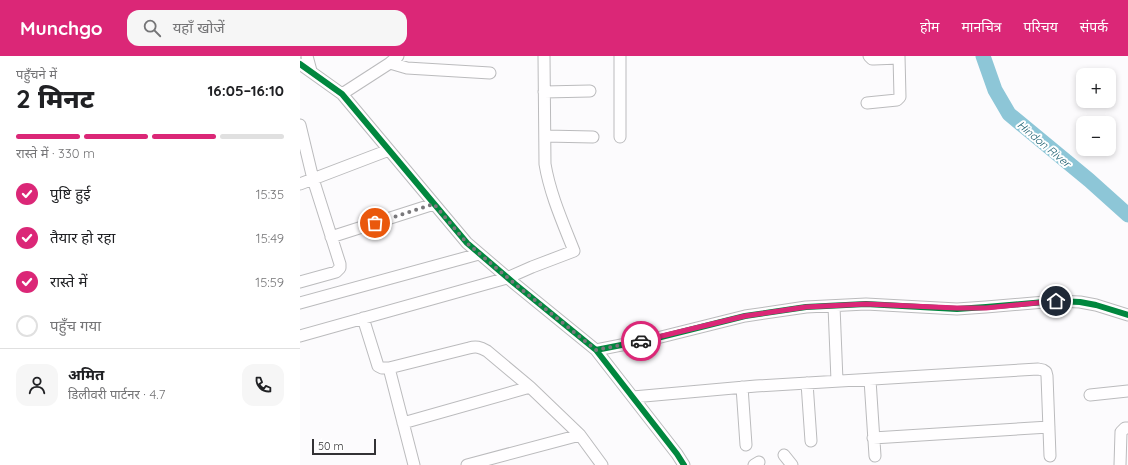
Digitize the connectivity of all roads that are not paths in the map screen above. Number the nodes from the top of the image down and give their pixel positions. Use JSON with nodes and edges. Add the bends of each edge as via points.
{"nodes":[{"id":1,"x":307,"y":56,"type":"edge"},
{"id":2,"x":544,"y":56,"type":"edge"},
{"id":3,"x":620,"y":56,"type":"edge"},
{"id":4,"x":869,"y":56,"type":"edge"},
{"id":5,"x":899,"y":57,"type":"edge"},
{"id":6,"x":394,"y":60,"type":"edge"},
{"id":7,"x":300,"y":64,"type":"edge"},
{"id":8,"x":311,"y":71,"type":"junction"},
{"id":9,"x":490,"y":73,"type":"dead end"},
{"id":10,"x":590,"y":91,"type":"dead end"},
{"id":11,"x":544,"y":92,"type":"junction"},
{"id":12,"x":342,"y":94,"type":"junction"},
{"id":13,"x":867,"y":103,"type":"dead end"},
{"id":14,"x":300,"y":125,"type":"edge"},
{"id":15,"x":545,"y":136,"type":"junction"},
{"id":16,"x":592,"y":137,"type":"dead end"},
{"id":17,"x":620,"y":137,"type":"dead end"},
{"id":18,"x":389,"y":150,"type":"junction"},
{"id":19,"x":313,"y":179,"type":"junction"},
{"id":20,"x":300,"y":184,"type":"edge"},
{"id":21,"x":434,"y":204,"type":"junction"},
{"id":22,"x":331,"y":237,"type":"junction"},
{"id":23,"x":480,"y":254,"type":"junction"},
{"id":24,"x":507,"y":278,"type":"junction"},
{"id":25,"x":300,"y":282,"type":"edge"},
{"id":26,"x":300,"y":303,"type":"edge"},
{"id":27,"x":834,"y":306,"type":"junction"},
{"id":28,"x":1128,"y":315,"type":"edge"},
{"id":29,"x":363,"y":318,"type":"junction"},
{"id":30,"x":300,"y":336,"type":"edge"},
{"id":31,"x":596,"y":350,"type":"junction"},
{"id":32,"x":389,"y":368,"type":"junction"},
{"id":33,"x":870,"y":380,"type":"junction"},
{"id":34,"x":837,"y":382,"type":"junction"},
{"id":35,"x":807,"y":383,"type":"junction"},
{"id":36,"x":530,"y":387,"type":"junction"},
{"id":37,"x":742,"y":387,"type":"junction"},
{"id":38,"x":1128,"y":391,"type":"edge"},
{"id":39,"x":1090,"y":395,"type":"dead end"},
{"id":40,"x":633,"y":397,"type":"junction"},
{"id":41,"x":403,"y":423,"type":"junction"},
{"id":42,"x":1049,"y":427,"type":"junction"},
{"id":43,"x":1128,"y":428,"type":"edge"},
{"id":44,"x":580,"y":435,"type":"junction"},
{"id":45,"x":873,"y":438,"type":"junction"},
{"id":46,"x":811,"y":441,"type":"dead end"},
{"id":47,"x":1124,"y":444,"type":"edge"},
{"id":48,"x":746,"y":445,"type":"dead end"},
{"id":49,"x":784,"y":455,"type":"dead end"},
{"id":50,"x":874,"y":456,"type":"dead end"},
{"id":51,"x":1050,"y":456,"type":"dead end"},
{"id":52,"x":414,"y":465,"type":"edge"},
{"id":53,"x":466,"y":465,"type":"edge"},
{"id":54,"x":602,"y":465,"type":"edge"},
{"id":55,"x":684,"y":465,"type":"edge"},
{"id":56,"x":792,"y":465,"type":"edge"},
{"id":57,"x":1120,"y":465,"type":"edge"}],
"edges":[{"from":1,"to":8,"type":"street"},
{"from":2,"to":11,"type":"street"},
{"from":3,"to":17,"type":"street"},
{"from":4,"to":5,"type":"street","via":[[874,60]]},
{"from":5,"to":13,"type":"street","via":[[900,97],[897,100]]},
{"from":6,"to":9,"type":"street","via":[[407,68]]},
{"from":6,"to":12,"type":"street"},
{"from":7,"to":8,"type":"street"},
{"from":8,"to":12,"type":"street"},
{"from":10,"to":11,"type":"street"},
{"from":11,"to":15,"type":"street"},
{"from":12,"to":18,"type":"street"},
{"from":14,"to":19,"type":"street"},
{"from":15,"to":16,"type":"street"},
{"from":15,"to":24,"type":"street","via":[[547,179],[574,251]]},
{"from":18,"to":19,"type":"street"},
{"from":18,"to":21,"type":"street"},
{"from":19,"to":20,"type":"street"},
{"from":19,"to":22,"type":"street"},
{"from":21,"to":22,"type":"street"},
{"from":21,"to":23,"type":"street","via":[[467,243]]},
{"from":22,"to":25,"type":"street","via":[[340,264],[339,270]]},
{"from":23,"to":24,"type":"street"},
{"from":23,"to":26,"type":"street"},
{"from":24,"to":29,"type":"street"},
{"from":24,"to":31,"type":"street"},
{"from":27,"to":28,"type":"street","via":[[866,304],[986,308],[1056,301],[1096,305]]},
{"from":27,"to":31,"type":"street","via":[[806,307],[745,316]]},
{"from":27,"to":34,"type":"street"},
{"from":29,"to":30,"type":"street"},
{"from":29,"to":32,"type":"street","via":[[378,366]]},
{"from":31,"to":40,"type":"street"},
{"from":32,"to":36,"type":"street","via":[[475,346],[487,351]]},
{"from":32,"to":41,"type":"street"},
{"from":33,"to":34,"type":"street"},
{"from":33,"to":42,"type":"street","via":[[1043,370],[1047,376]]},
{"from":33,"to":45,"type":"street"},
{"from":34,"to":35,"type":"street"},
{"from":35,"to":37,"type":"street"},
{"from":35,"to":46,"type":"street"},
{"from":36,"to":41,"type":"street"},
{"from":36,"to":44,"type":"street"},
{"from":37,"to":40,"type":"street"},
{"from":37,"to":48,"type":"street"},
{"from":38,"to":39,"type":"street"},
{"from":40,"to":55,"type":"street"},
{"from":41,"to":52,"type":"street"},
{"from":42,"to":45,"type":"street"},
{"from":42,"to":51,"type":"street"},
{"from":43,"to":47,"type":"street","via":[[1121,432]]},
{"from":44,"to":53,"type":"street"},
{"from":44,"to":54,"type":"street"},
{"from":45,"to":50,"type":"street"},
{"from":47,"to":57,"type":"street"},
{"from":49,"to":56,"type":"street"}]}
